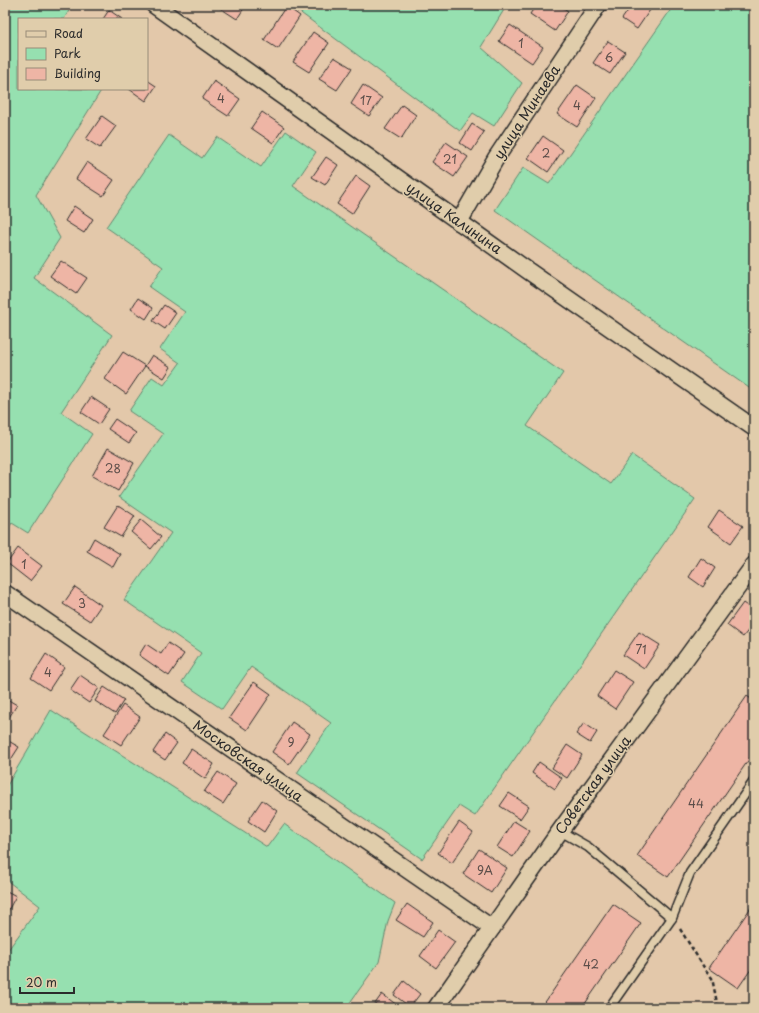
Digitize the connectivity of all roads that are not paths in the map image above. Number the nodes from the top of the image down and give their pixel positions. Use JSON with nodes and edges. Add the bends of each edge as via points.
{"nodes":[{"id":1,"x":154,"y":5,"type":"edge"},
{"id":2,"x":598,"y":5,"type":"edge"},
{"id":3,"x":459,"y":222,"type":"junction"},
{"id":4,"x":754,"y":428,"type":"edge"},
{"id":5,"x":754,"y":565,"type":"edge"},
{"id":6,"x":5,"y":593,"type":"edge"},
{"id":7,"x":754,"y":781,"type":"edge"},
{"id":8,"x":560,"y":831,"type":"junction"},
{"id":9,"x":672,"y":918,"type":"junction"},
{"id":10,"x":492,"y":928,"type":"junction"},
{"id":11,"x":436,"y":1008,"type":"edge"},
{"id":12,"x":609,"y":1008,"type":"edge"}],
"edges":[{"from":1,"to":3,"type":"street","name":"улица Калинина"},
{"from":2,"to":3,"type":"street","name":"улица Минаева","via":[[496,158]]},
{"from":3,"to":4,"type":"street","name":"улица Калинина"},
{"from":5,"to":8,"type":"street","name":"Советская улица"},
{"from":6,"to":10,"type":"street","name":"Московская улица"},
{"from":7,"to":9,"type":"lane","via":[[690,873]]},
{"from":8,"to":9,"type":"lane","via":[[588,847]]},
{"from":8,"to":10,"type":"street","name":"Советская улица"},
{"from":9,"to":12,"type":"lane"},
{"from":10,"to":11,"type":"street","name":"Советская улица"}]}
